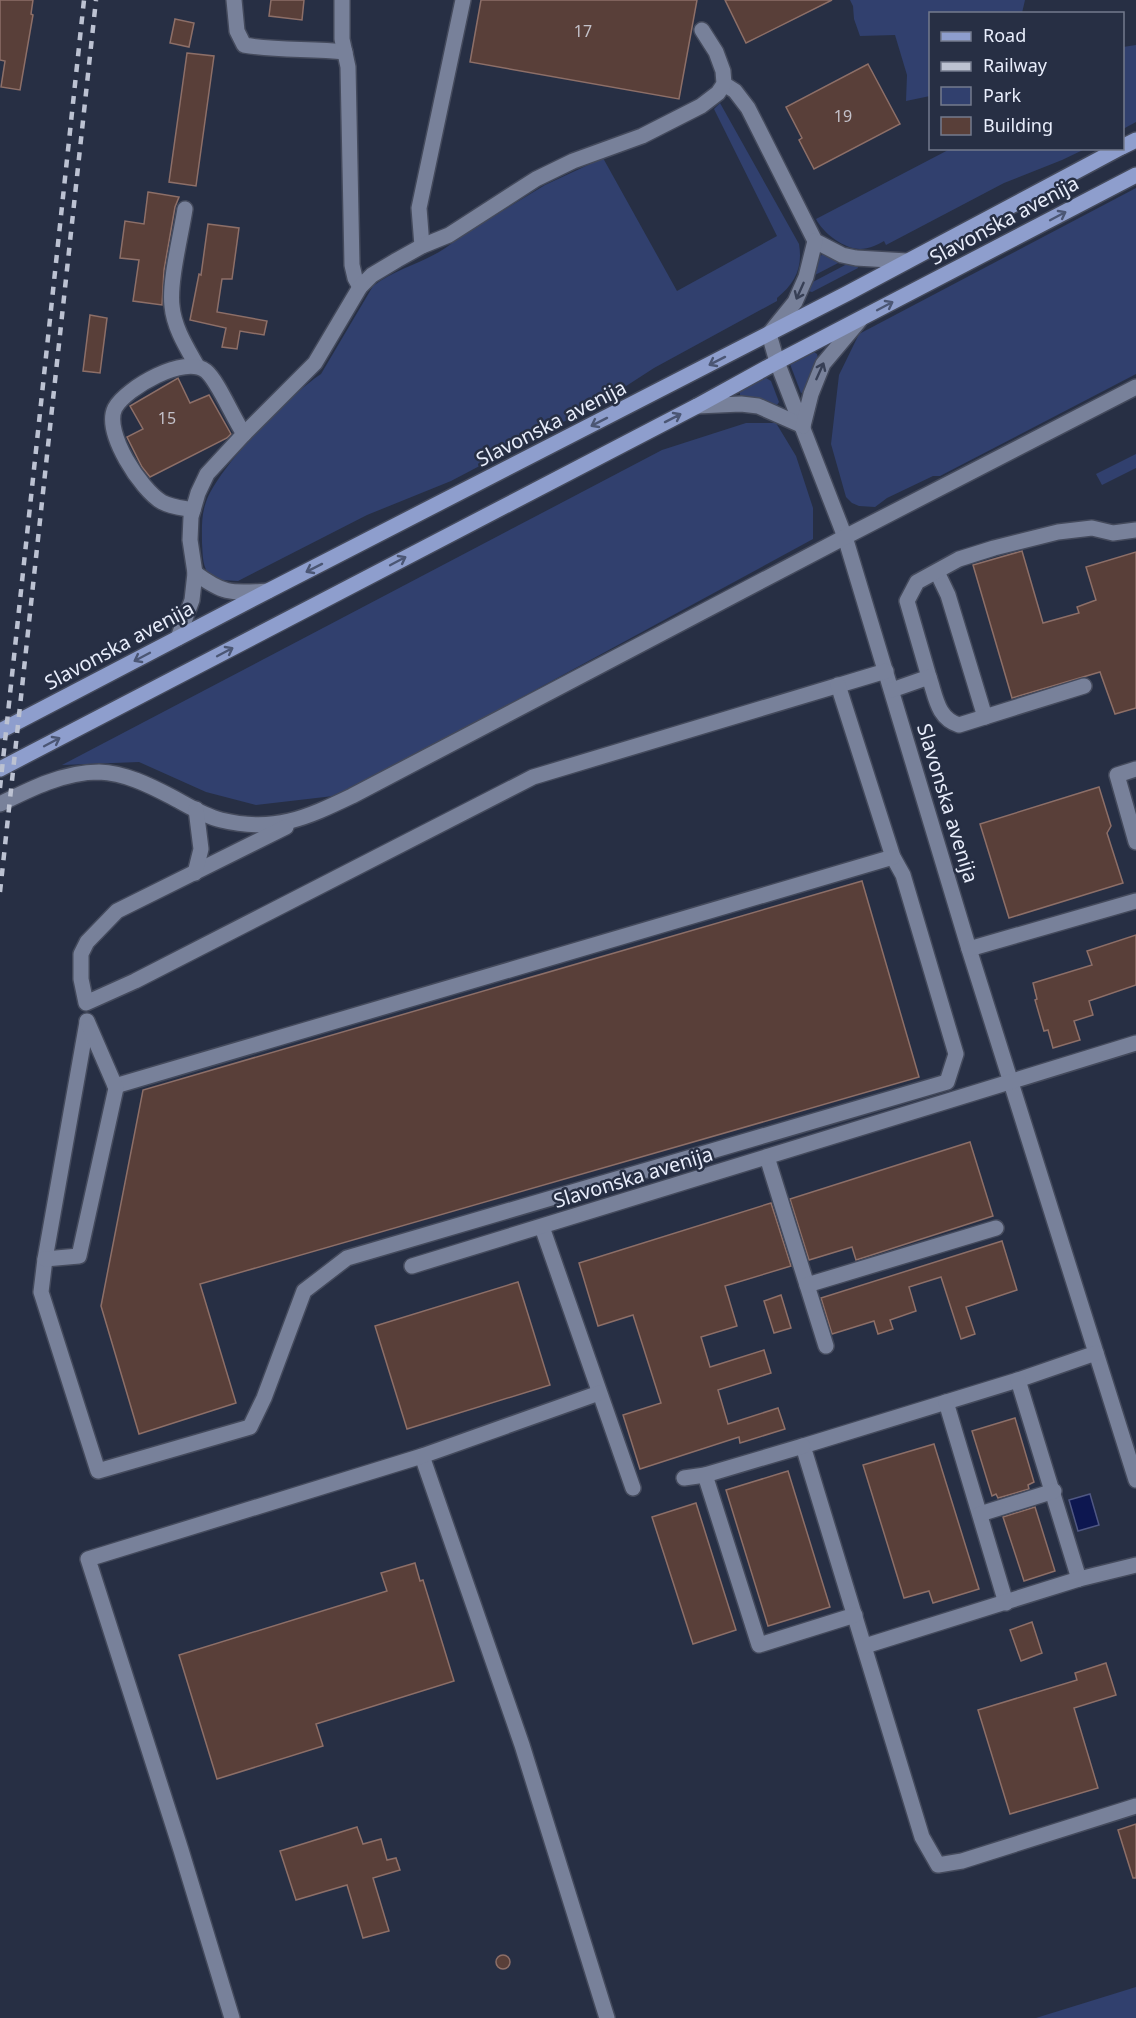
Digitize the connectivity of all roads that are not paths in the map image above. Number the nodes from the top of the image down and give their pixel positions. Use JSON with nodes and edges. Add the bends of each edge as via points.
{"nodes":[{"id":1,"x":234,"y":0,"type":"edge"},
{"id":2,"x":342,"y":0,"type":"edge"},
{"id":3,"x":463,"y":0,"type":"edge"},
{"id":4,"x":702,"y":30,"type":"dead end"},
{"id":5,"x":345,"y":52,"type":"junction"},
{"id":6,"x":724,"y":84,"type":"junction"},
{"id":7,"x":1117,"y":150,"type":"edge"},
{"id":8,"x":1136,"y":175,"type":"edge"},
{"id":9,"x":185,"y":208,"type":"dead end"},
{"id":10,"x":814,"y":241,"type":"junction"},
{"id":11,"x":422,"y":246,"type":"junction"},
{"id":12,"x":907,"y":261,"type":"junction"},
{"id":13,"x":360,"y":286,"type":"junction"},
{"id":14,"x":860,"y":320,"type":"junction"},
{"id":15,"x":769,"y":334,"type":"junction"},
{"id":16,"x":777,"y":362,"type":"junction"},
{"id":17,"x":197,"y":366,"type":"junction"},
{"id":18,"x":1136,"y":387,"type":"edge"},
{"id":19,"x":697,"y":406,"type":"junction"},
{"id":20,"x":803,"y":426,"type":"junction"},
{"id":21,"x":244,"y":434,"type":"junction"},
{"id":22,"x":193,"y":510,"type":"junction"},
{"id":23,"x":1136,"y":530,"type":"edge"},
{"id":24,"x":845,"y":537,"type":"junction"},
{"id":25,"x":937,"y":572,"type":"junction"},
{"id":26,"x":195,"y":573,"type":"junction"},
{"id":27,"x":268,"y":591,"type":"junction"},
{"id":28,"x":178,"y":638,"type":"junction"},
{"id":29,"x":886,"y":671,"type":"junction"},
{"id":30,"x":929,"y":677,"type":"junction"},
{"id":31,"x":838,"y":685,"type":"junction"},
{"id":32,"x":1084,"y":686,"type":"dead end"},
{"id":33,"x":892,"y":690,"type":"junction"},
{"id":34,"x":985,"y":717,"type":"junction"},
{"id":35,"x":0,"y":732,"type":"edge"},
{"id":36,"x":0,"y":769,"type":"edge"},
{"id":37,"x":1136,"y":769,"type":"edge"},
{"id":38,"x":0,"y":804,"type":"edge"},
{"id":39,"x":196,"y":809,"type":"junction"},
{"id":40,"x":300,"y":819,"type":"junction"},
{"id":41,"x":1136,"y":842,"type":"edge"},
{"id":42,"x":893,"y":857,"type":"junction"},
{"id":43,"x":195,"y":873,"type":"junction"},
{"id":44,"x":1136,"y":901,"type":"edge"},
{"id":45,"x":969,"y":949,"type":"junction"},
{"id":46,"x":86,"y":1003,"type":"junction"},
{"id":47,"x":87,"y":1022,"type":"junction"},
{"id":48,"x":1136,"y":1043,"type":"edge"},
{"id":49,"x":1011,"y":1082,"type":"junction"},
{"id":50,"x":115,"y":1086,"type":"junction"},
{"id":51,"x":767,"y":1157,"type":"junction"},
{"id":52,"x":542,"y":1227,"type":"junction"},
{"id":53,"x":996,"y":1228,"type":"dead end"},
{"id":54,"x":45,"y":1258,"type":"junction"},
{"id":55,"x":412,"y":1266,"type":"dead end"},
{"id":56,"x":807,"y":1285,"type":"junction"},
{"id":57,"x":826,"y":1346,"type":"dead end"},
{"id":58,"x":1096,"y":1353,"type":"junction"},
{"id":59,"x":1018,"y":1380,"type":"junction"},
{"id":60,"x":599,"y":1393,"type":"junction"},
{"id":61,"x":946,"y":1402,"type":"junction"},
{"id":62,"x":803,"y":1446,"type":"junction"},
{"id":63,"x":422,"y":1456,"type":"junction"},
{"id":64,"x":705,"y":1475,"type":"junction"},
{"id":65,"x":684,"y":1478,"type":"dead end"},
{"id":66,"x":1136,"y":1479,"type":"edge"},
{"id":67,"x":633,"y":1488,"type":"dead end"},
{"id":68,"x":1053,"y":1491,"type":"junction"},
{"id":69,"x":981,"y":1514,"type":"junction"},
{"id":70,"x":1136,"y":1565,"type":"edge"},
{"id":71,"x":1079,"y":1579,"type":"junction"},
{"id":72,"x":1006,"y":1603,"type":"junction"},
{"id":73,"x":855,"y":1615,"type":"junction"},
{"id":74,"x":866,"y":1646,"type":"junction"},
{"id":75,"x":1136,"y":1806,"type":"edge"},
{"id":76,"x":232,"y":2018,"type":"edge"},
{"id":77,"x":607,"y":2018,"type":"edge"}],
"edges":[{"from":1,"to":5,"type":"street","via":[[237,31],[244,45]]},
{"from":2,"to":5,"type":"street"},
{"from":3,"to":11,"type":"street","via":[[419,208]]},
{"from":4,"to":6,"type":"street","via":[[716,52]]},
{"from":5,"to":13,"type":"street","via":[[352,265]]},
{"from":6,"to":10,"type":"street","via":[[748,108]]},
{"from":6,"to":11,"type":"street","via":[[701,106],[642,136],[536,178],[448,235]]},
{"from":7,"to":12,"type":"main road","name":"Slavonska avenija"},
{"from":14,"to":8,"type":"main road","name":"Slavonska avenija","one_way":true},
{"from":9,"to":17,"type":"street","via":[[172,306],[180,335]]},
{"from":10,"to":12,"type":"street","via":[[842,255]]},
{"from":10,"to":15,"type":"street","one_way":true,"via":[[795,302]]},
{"from":11,"to":13,"type":"street"},
{"from":12,"to":15,"type":"main road","name":"Slavonska avenija"},
{"from":13,"to":21,"type":"street","via":[[315,363]]},
{"from":14,"to":16,"type":"main road","name":"Slavonska avenija"},
{"from":20,"to":14,"type":"street","name":"Slavonska avenija","one_way":true,"via":[[823,364]]},
{"from":15,"to":16,"type":"street"},
{"from":15,"to":27,"type":"main road","name":"Slavonska avenija","one_way":true},
{"from":16,"to":19,"type":"main road","name":"Slavonska avenija"},
{"from":16,"to":20,"type":"street","name":"Slavonska avenija"},
{"from":17,"to":21,"type":"street","via":[[211,378]]},
{"from":17,"to":22,"type":"street","via":[[164,372],[125,394],[114,410],[112,426],[137,478],[150,494],[163,503]]},
{"from":18,"to":24,"type":"street"},
{"from":19,"to":20,"type":"street","name":"Slavonska avenija","via":[[758,406]]},
{"from":36,"to":19,"type":"main road","name":"Slavonska avenija","one_way":true},
{"from":20,"to":24,"type":"street","name":"Slavonska avenija"},
{"from":21,"to":22,"type":"street","via":[[207,474]]},
{"from":22,"to":26,"type":"street","via":[[190,540]]},
{"from":23,"to":25,"type":"street","via":[[1058,531],[959,559]]},
{"from":24,"to":29,"type":"street","name":"Slavonska avenija"},
{"from":24,"to":40,"type":"street","via":[[352,796]]},
{"from":25,"to":30,"type":"street","via":[[917,582],[907,601]]},
{"from":25,"to":34,"type":"street"},
{"from":26,"to":27,"type":"street","via":[[214,587],[233,593]]},
{"from":26,"to":28,"type":"street","via":[[192,600]]},
{"from":27,"to":28,"type":"main road","name":"Slavonska avenija"},
{"from":28,"to":35,"type":"main road","name":"Slavonska avenija","one_way":true},
{"from":29,"to":31,"type":"street"},
{"from":29,"to":33,"type":"street","name":"Slavonska avenija"},
{"from":30,"to":33,"type":"street"},
{"from":30,"to":34,"type":"street","via":[[941,713],[950,722],[959,725]]},
{"from":31,"to":42,"type":"street"},
{"from":31,"to":46,"type":"street","via":[[533,777]]},
{"from":32,"to":34,"type":"street"},
{"from":33,"to":45,"type":"street","name":"Slavonska avenija"},
{"from":37,"to":41,"type":"street","via":[[1117,775]]},
{"from":38,"to":39,"type":"street","via":[[51,781],[98,772],[123,775]]},
{"from":39,"to":40,"type":"street","via":[[220,820],[249,824],[272,825]]},
{"from":39,"to":43,"type":"street","via":[[201,849]]},
{"from":40,"to":43,"type":"street"},
{"from":42,"to":50,"type":"street"},
{"from":42,"to":54,"type":"street","via":[[903,875],[956,1054],[947,1082],[347,1258],[304,1292],[250,1427],[98,1471],[41,1292]]},
{"from":43,"to":46,"type":"street","via":[[117,911],[87,942],[81,954]]},
{"from":44,"to":45,"type":"street"},
{"from":45,"to":49,"type":"street","name":"Slavonska avenija"},
{"from":46,"to":47,"type":"street"},
{"from":47,"to":50,"type":"street"},
{"from":47,"to":54,"type":"street"},
{"from":48,"to":49,"type":"street","name":"Slavonska avenija"},
{"from":49,"to":51,"type":"street","name":"Slavonska avenija"},
{"from":49,"to":58,"type":"street","name":"Slavonska avenija"},
{"from":50,"to":54,"type":"street","via":[[79,1256]]},
{"from":51,"to":52,"type":"street","name":"Slavonska avenija"},
{"from":51,"to":56,"type":"street"},
{"from":52,"to":55,"type":"street","name":"Slavonska avenija"},
{"from":52,"to":60,"type":"street"},
{"from":53,"to":56,"type":"street"},
{"from":56,"to":57,"type":"street"},
{"from":58,"to":59,"type":"street"},
{"from":58,"to":66,"type":"street","name":"Slavonska avenija"},
{"from":59,"to":61,"type":"street"},
{"from":59,"to":68,"type":"street"},
{"from":60,"to":63,"type":"street"},
{"from":60,"to":67,"type":"street"},
{"from":61,"to":62,"type":"street"},
{"from":61,"to":69,"type":"street"},
{"from":62,"to":64,"type":"street"},
{"from":62,"to":73,"type":"street"},
{"from":63,"to":76,"type":"street","via":[[88,1559]]},
{"from":63,"to":77,"type":"street","via":[[522,1745]]},
{"from":64,"to":65,"type":"street"},
{"from":64,"to":73,"type":"street","via":[[759,1645]]},
{"from":68,"to":69,"type":"street"},
{"from":68,"to":71,"type":"street"},
{"from":69,"to":72,"type":"street"},
{"from":70,"to":71,"type":"street"},
{"from":71,"to":72,"type":"street"},
{"from":72,"to":74,"type":"street"},
{"from":73,"to":74,"type":"street"},
{"from":74,"to":75,"type":"street","via":[[922,1837],[938,1865],[962,1861]]}]}
